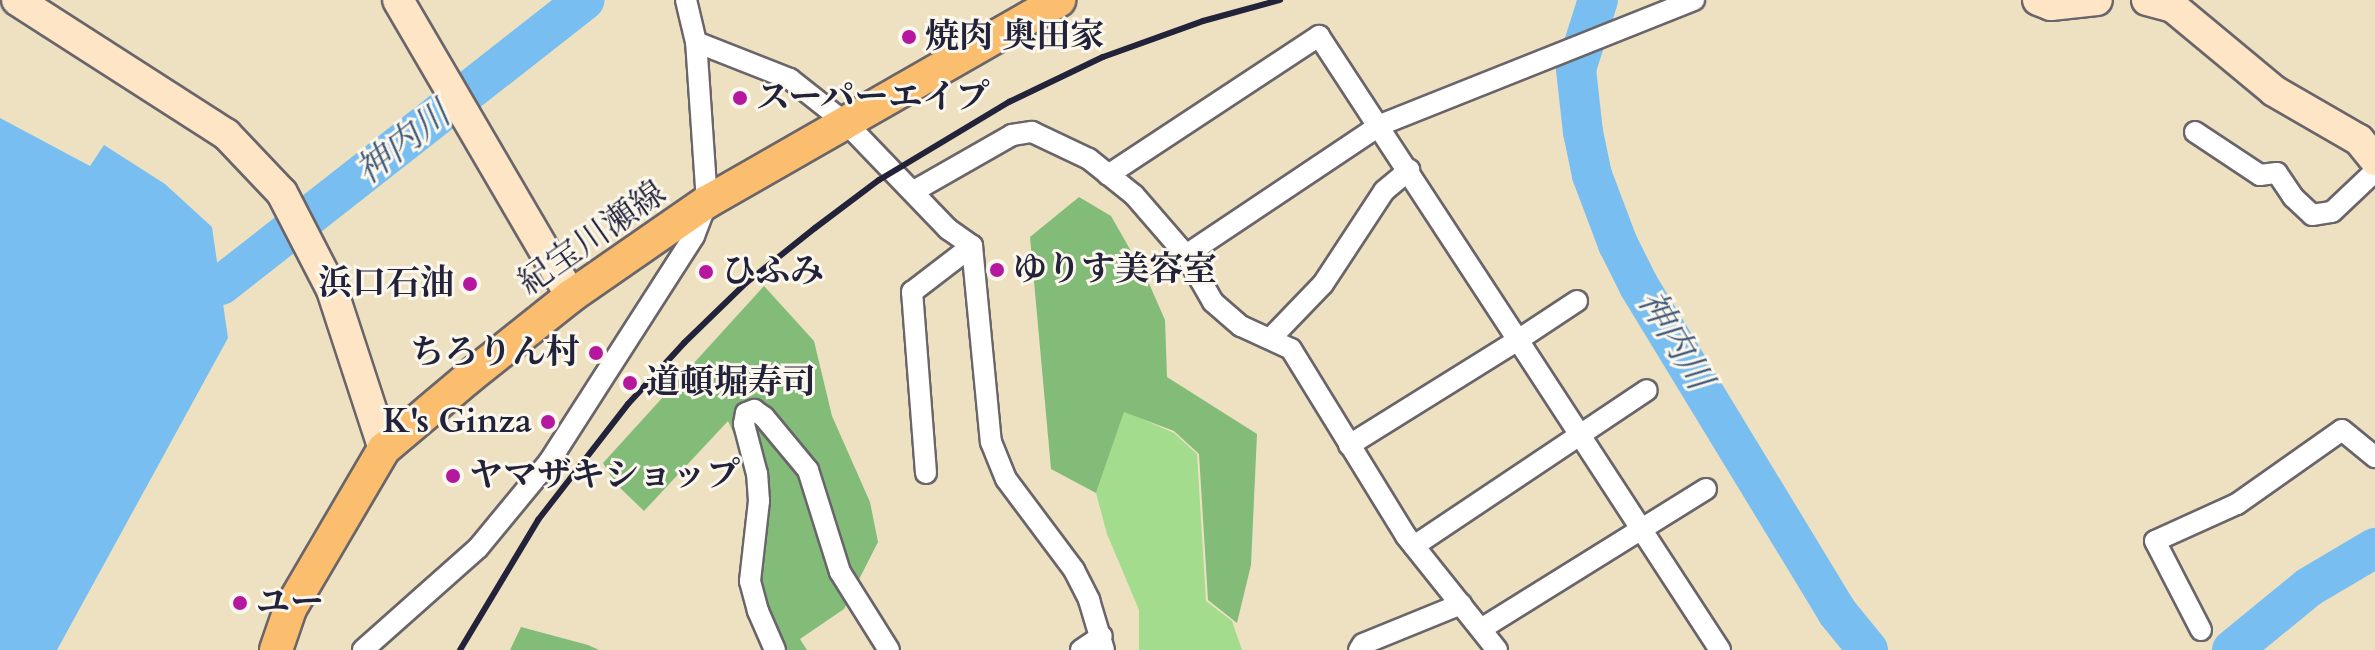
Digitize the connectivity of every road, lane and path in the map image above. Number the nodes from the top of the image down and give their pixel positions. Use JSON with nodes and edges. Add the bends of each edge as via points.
{"nodes":[{"id":1,"x":17,"y":0,"type":"edge"},
{"id":2,"x":398,"y":0,"type":"edge"},
{"id":3,"x":686,"y":0,"type":"edge"},
{"id":4,"x":1059,"y":0,"type":"edge"},
{"id":5,"x":1694,"y":0,"type":"edge"},
{"id":6,"x":2038,"y":0,"type":"edge"},
{"id":7,"x":2097,"y":0,"type":"edge"},
{"id":8,"x":2147,"y":0,"type":"edge"},
{"id":9,"x":696,"y":42,"type":"junction"},
{"id":10,"x":847,"y":124,"type":"junction"},
{"id":11,"x":1380,"y":125,"type":"junction"},
{"id":12,"x":2195,"y":132,"type":"dead end"},
{"id":13,"x":2375,"y":160,"type":"edge"},
{"id":14,"x":1409,"y":170,"type":"junction"},
{"id":15,"x":1108,"y":175,"type":"junction"},
{"id":16,"x":2375,"y":175,"type":"edge"},
{"id":17,"x":914,"y":191,"type":"junction"},
{"id":18,"x":707,"y":202,"type":"junction"},
{"id":19,"x":972,"y":246,"type":"junction"},
{"id":20,"x":1186,"y":255,"type":"junction"},
{"id":21,"x":571,"y":296,"type":"junction"},
{"id":22,"x":1577,"y":301,"type":"dead end"},
{"id":23,"x":1270,"y":339,"type":"junction"},
{"id":24,"x":1518,"y":340,"type":"junction"},
{"id":25,"x":1647,"y":390,"type":"dead end"},
{"id":26,"x":1579,"y":435,"type":"junction"},
{"id":27,"x":1349,"y":445,"type":"junction"},
{"id":28,"x":384,"y":449,"type":"junction"},
{"id":29,"x":2375,"y":457,"type":"edge"},
{"id":30,"x":926,"y":473,"type":"dead end"},
{"id":31,"x":1706,"y":489,"type":"dead end"},
{"id":32,"x":1641,"y":529,"type":"junction"},
{"id":33,"x":1414,"y":546,"type":"junction"},
{"id":34,"x":1461,"y":604,"type":"junction"},
{"id":35,"x":1481,"y":629,"type":"junction"},
{"id":36,"x":2201,"y":630,"type":"dead end"},
{"id":37,"x":1103,"y":643,"type":"edge"},
{"id":38,"x":276,"y":650,"type":"edge"},
{"id":39,"x":363,"y":650,"type":"edge"},
{"id":40,"x":775,"y":650,"type":"edge"},
{"id":41,"x":889,"y":650,"type":"edge"},
{"id":42,"x":1081,"y":650,"type":"edge"},
{"id":43,"x":1359,"y":650,"type":"edge"},
{"id":44,"x":1497,"y":650,"type":"edge"},
{"id":45,"x":1720,"y":650,"type":"edge"}],
"edges":[{"from":1,"to":28,"type":"street","via":[[226,134],[282,193],[332,290]]},
{"from":2,"to":21,"type":"street"},
{"from":3,"to":9,"type":"street"},
{"from":4,"to":10,"type":"main road","name":"紀宝川瀬線"},
{"from":5,"to":11,"type":"street"},
{"from":6,"to":7,"type":"street","via":[[2051,5]]},
{"from":8,"to":13,"type":"street","via":[[2173,7],[2274,91],[2359,140]]},
{"from":9,"to":10,"type":"street","via":[[790,79]]},
{"from":9,"to":18,"type":"street"},
{"from":10,"to":17,"type":"street"},
{"from":10,"to":18,"type":"main road","name":"紀宝川瀬線"},
{"from":11,"to":14,"type":"street"},
{"from":11,"to":15,"type":"street","via":[[1319,36]]},
{"from":11,"to":20,"type":"street"},
{"from":12,"to":16,"type":"street","via":[[2260,175],[2277,173],[2312,215],[2332,212]]},
{"from":14,"to":23,"type":"street","via":[[1384,191],[1323,284]]},
{"from":14,"to":24,"type":"street"},
{"from":15,"to":17,"type":"street","via":[[1089,159],[1032,132],[1012,135]]},
{"from":15,"to":20,"type":"street","via":[[1134,195]]},
{"from":17,"to":19,"type":"street","via":[[948,229]]},
{"from":18,"to":21,"type":"main road","name":"紀宝川瀬線"},
{"from":18,"to":39,"type":"street","via":[[694,236],[549,462],[478,548]]},
{"from":19,"to":30,"type":"street","via":[[912,292]]},
{"from":19,"to":37,"type":"street","via":[[991,442],[1006,479],[1074,570]]},
{"from":20,"to":23,"type":"street","via":[[1213,302],[1241,326]]},
{"from":21,"to":28,"type":"main road","name":"紀宝川瀬線"},
{"from":22,"to":24,"type":"street"},
{"from":23,"to":27,"type":"street","via":[[1291,349]]},
{"from":24,"to":26,"type":"street"},
{"from":24,"to":27,"type":"street"},
{"from":25,"to":26,"type":"street"},
{"from":26,"to":32,"type":"street"},
{"from":26,"to":33,"type":"street"},
{"from":27,"to":33,"type":"street"},
{"from":28,"to":38,"type":"main road","name":"紀宝川瀬線","via":[[290,609]]},
{"from":29,"to":36,"type":"street","via":[[2342,430],[2237,504],[2155,541]]},
{"from":31,"to":32,"type":"street"},
{"from":32,"to":35,"type":"street"},
{"from":32,"to":45,"type":"street"},
{"from":33,"to":34,"type":"street"},
{"from":34,"to":35,"type":"street"},
{"from":34,"to":43,"type":"street"},
{"from":35,"to":44,"type":"street"},
{"from":37,"to":42,"type":"street"},
{"from":40,"to":41,"type":"street","via":[[750,581],[759,501],[744,424],[746,413],[754,410],[808,470],[840,572]]}]}
